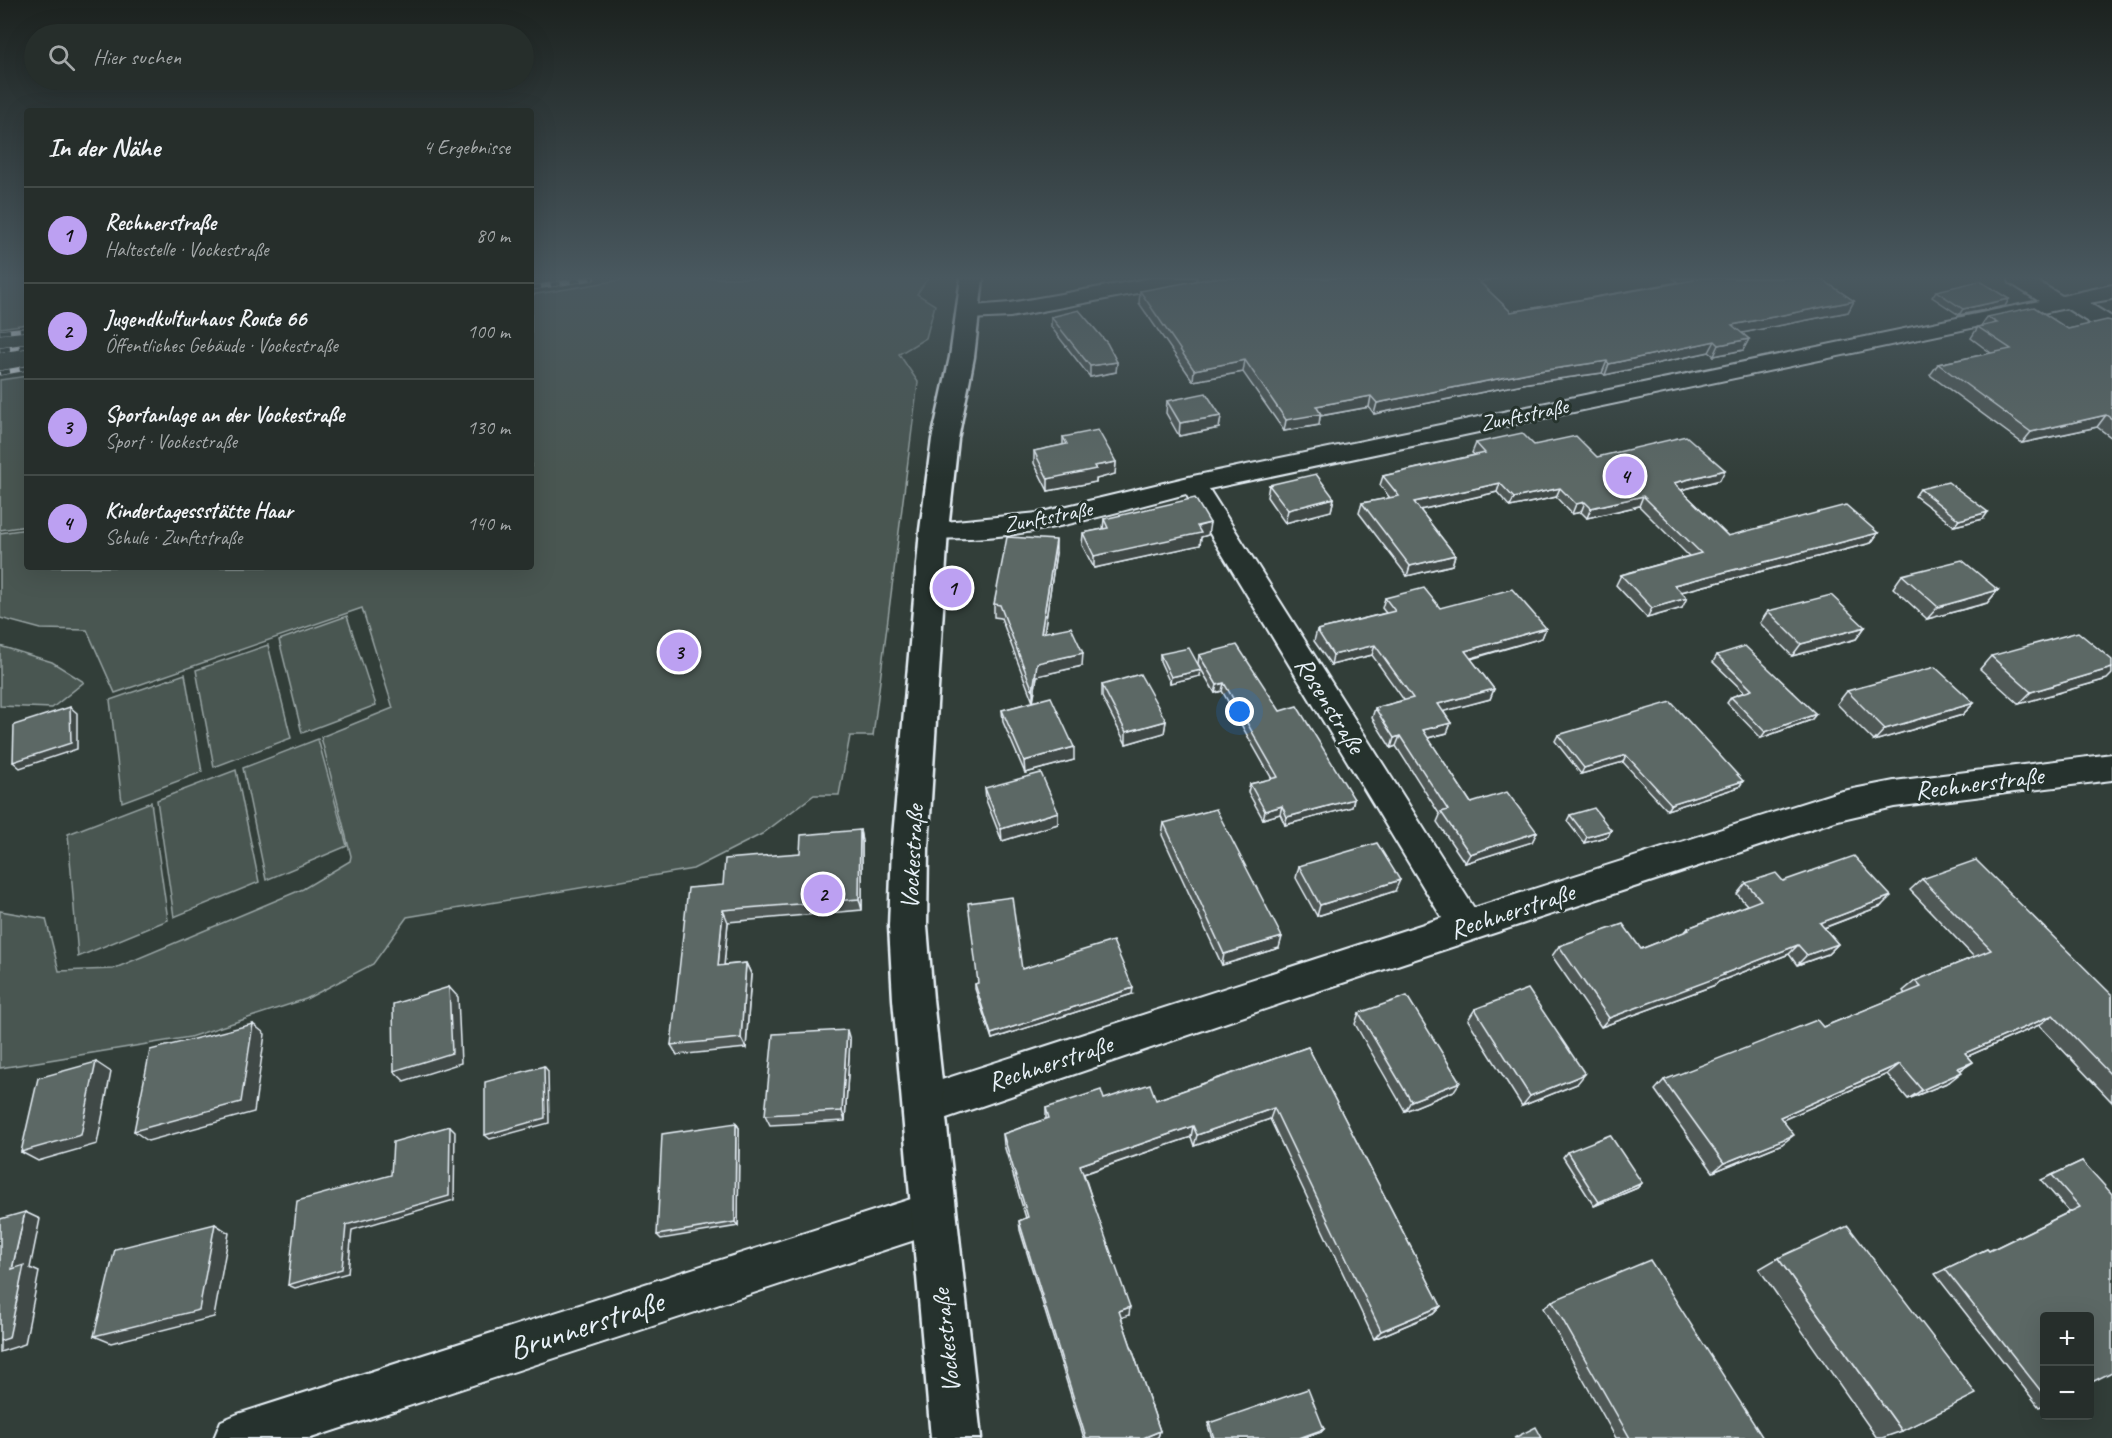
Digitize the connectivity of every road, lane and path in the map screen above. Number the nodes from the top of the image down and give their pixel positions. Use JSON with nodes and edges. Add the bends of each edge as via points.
{"nodes":[{"id":1,"x":964,"y":345,"type":"edge"},
{"id":2,"x":1857,"y":345,"type":"edge"},
{"id":3,"x":1193,"y":484,"type":"junction"},
{"id":4,"x":934,"y":530,"type":"junction"},
{"id":5,"x":2112,"y":766,"type":"edge"},
{"id":6,"x":1467,"y":926,"type":"junction"},
{"id":7,"x":923,"y":1106,"type":"junction"},
{"id":8,"x":933,"y":1213,"type":"junction"},
{"id":9,"x":238,"y":1438,"type":"edge"},
{"id":10,"x":956,"y":1438,"type":"edge"}],
"edges":[{"from":1,"to":4,"type":"main road","name":"Vockestraße","via":[[945,439]]},
{"from":2,"to":3,"type":"street","name":"Zunftstraße"},
{"from":3,"to":4,"type":"street","name":"Zunftstraße","via":[[1038,522]]},
{"from":3,"to":6,"type":"street","name":"Rosenstraße"},
{"from":4,"to":7,"type":"main road","name":"Vockestraße","via":[[910,848],[908,926]]},
{"from":5,"to":6,"type":"street","name":"Rechnerstraße","via":[[1894,794],[1838,806]]},
{"from":6,"to":7,"type":"street","name":"Rechnerstraße"},
{"from":7,"to":8,"type":"main road","name":"Vockestraße"},
{"from":8,"to":9,"type":"street","name":"Brunnerstraße"},
{"from":8,"to":10,"type":"main road","name":"Vockestraße"}]}
